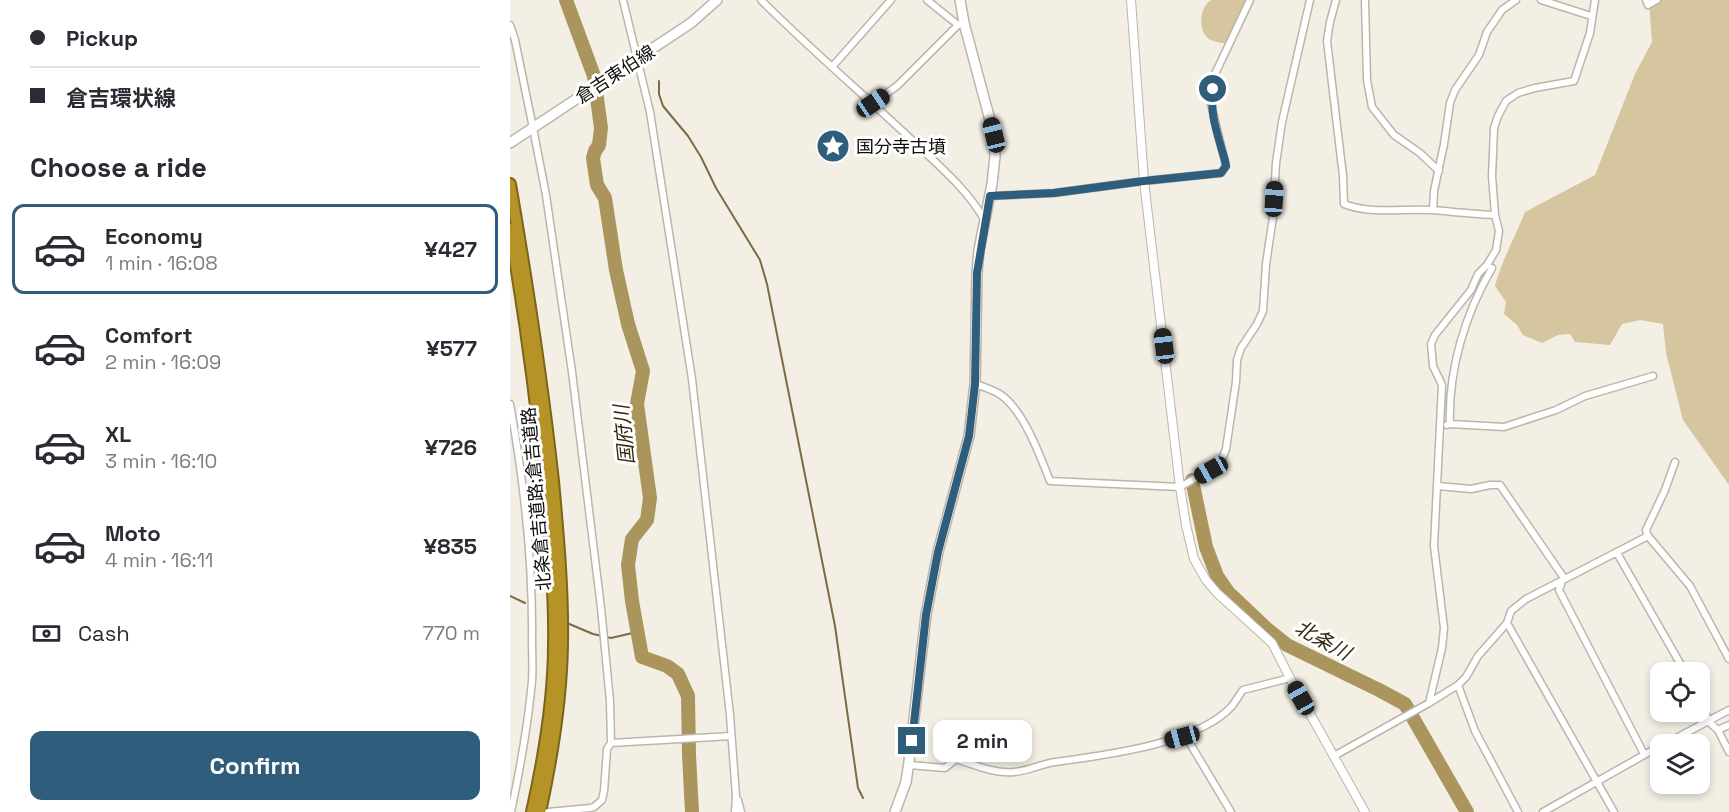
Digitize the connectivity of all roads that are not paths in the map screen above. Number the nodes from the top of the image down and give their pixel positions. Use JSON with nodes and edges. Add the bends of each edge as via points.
{"nodes":[{"id":1,"x":623,"y":0,"type":"edge"},
{"id":2,"x":717,"y":0,"type":"edge"},
{"id":3,"x":761,"y":0,"type":"edge"},
{"id":4,"x":891,"y":0,"type":"edge"},
{"id":5,"x":927,"y":0,"type":"edge"},
{"id":6,"x":960,"y":0,"type":"edge"},
{"id":7,"x":1131,"y":0,"type":"edge"},
{"id":8,"x":1250,"y":0,"type":"edge"},
{"id":9,"x":1310,"y":0,"type":"edge"},
{"id":10,"x":1336,"y":0,"type":"edge"},
{"id":11,"x":1365,"y":0,"type":"edge"},
{"id":12,"x":1516,"y":0,"type":"edge"},
{"id":13,"x":1541,"y":0,"type":"edge"},
{"id":14,"x":1595,"y":0,"type":"edge"},
{"id":15,"x":1646,"y":0,"type":"edge"},
{"id":16,"x":1657,"y":0,"type":"edge"},
{"id":17,"x":1591,"y":16,"type":"junction"},
{"id":18,"x":961,"y":24,"type":"junction"},
{"id":19,"x":510,"y":25,"type":"edge"},
{"id":20,"x":637,"y":59,"type":"junction"},
{"id":21,"x":832,"y":67,"type":"junction"},
{"id":22,"x":873,"y":103,"type":"junction"},
{"id":23,"x":533,"y":128,"type":"junction"},
{"id":24,"x":510,"y":143,"type":"edge"},
{"id":25,"x":1438,"y":171,"type":"junction"},
{"id":26,"x":1144,"y":181,"type":"junction"},
{"id":27,"x":510,"y":184,"type":"edge"},
{"id":28,"x":990,"y":196,"type":"junction"},
{"id":29,"x":1432,"y":210,"type":"junction"},
{"id":30,"x":1495,"y":215,"type":"junction"},
{"id":31,"x":985,"y":219,"type":"junction"},
{"id":32,"x":510,"y":229,"type":"edge"},
{"id":33,"x":1492,"y":268,"type":"dead end"},
{"id":34,"x":1653,"y":376,"type":"dead end"},
{"id":35,"x":975,"y":384,"type":"junction"},
{"id":36,"x":510,"y":404,"type":"edge"},
{"id":37,"x":1450,"y":424,"type":"junction"},
{"id":38,"x":1440,"y":425,"type":"junction"},
{"id":39,"x":1675,"y":462,"type":"dead end"},
{"id":40,"x":1438,"y":486,"type":"junction"},
{"id":41,"x":1180,"y":487,"type":"junction"},
{"id":42,"x":1648,"y":536,"type":"junction"},
{"id":43,"x":1617,"y":553,"type":"junction"},
{"id":44,"x":1564,"y":578,"type":"junction"},
{"id":45,"x":1507,"y":623,"type":"junction"},
{"id":46,"x":1729,"y":658,"type":"edge"},
{"id":47,"x":1679,"y":662,"type":"edge"},
{"id":48,"x":1290,"y":678,"type":"junction"},
{"id":49,"x":1458,"y":685,"type":"junction"},
{"id":50,"x":1429,"y":703,"type":"junction"},
{"id":51,"x":1729,"y":710,"type":"edge"},
{"id":52,"x":1710,"y":721,"type":"edge"},
{"id":53,"x":1709,"y":722,"type":"joint"},
{"id":54,"x":1729,"y":725,"type":"edge"},
{"id":55,"x":1718,"y":730,"type":"junction"},
{"id":56,"x":1685,"y":734,"type":"edge"},
{"id":57,"x":1185,"y":735,"type":"junction"},
{"id":58,"x":731,"y":736,"type":"junction"},
{"id":59,"x":614,"y":742,"type":"junction"},
{"id":60,"x":1650,"y":751,"type":"edge"},
{"id":61,"x":1729,"y":752,"type":"edge"},
{"id":62,"x":1644,"y":754,"type":"junction"},
{"id":63,"x":1334,"y":756,"type":"junction"},
{"id":64,"x":909,"y":765,"type":"junction"},
{"id":65,"x":1597,"y":781,"type":"junction"},
{"id":66,"x":736,"y":796,"type":"junction"},
{"id":67,"x":595,"y":810,"type":"edge"},
{"id":68,"x":511,"y":812,"type":"edge"},
{"id":69,"x":532,"y":812,"type":"edge"},
{"id":70,"x":540,"y":812,"type":"edge"},
{"id":71,"x":548,"y":812,"type":"edge"},
{"id":72,"x":735,"y":812,"type":"edge"},
{"id":73,"x":741,"y":812,"type":"edge"},
{"id":74,"x":895,"y":812,"type":"edge"},
{"id":75,"x":1231,"y":812,"type":"edge"},
{"id":76,"x":1365,"y":812,"type":"edge"},
{"id":77,"x":1518,"y":812,"type":"edge"},
{"id":78,"x":1543,"y":812,"type":"edge"},
{"id":79,"x":1614,"y":812,"type":"edge"}],
"edges":[{"from":1,"to":20,"type":"street"},
{"from":2,"to":20,"type":"main road","name":"倉吉東伯線","via":[[691,23]]},
{"from":3,"to":21,"type":"street"},
{"from":4,"to":21,"type":"street"},
{"from":5,"to":18,"type":"street"},
{"from":6,"to":18,"type":"main road"},
{"from":7,"to":26,"type":"street"},
{"from":8,"to":26,"type":"street","via":[[1215,74],[1211,104],[1226,166],[1221,173]]},
{"from":9,"to":41,"type":"street","via":[[1282,122],[1263,311],[1237,360],[1226,449],[1220,464]]},
{"from":10,"to":29,"type":"street","via":[[1327,41],[1344,204],[1371,210]]},
{"from":11,"to":25,"type":"street","via":[[1367,80],[1372,106],[1394,135]]},
{"from":12,"to":25,"type":"street","via":[[1502,10],[1487,32],[1479,55],[1455,90]]},
{"from":13,"to":17,"type":"street"},
{"from":14,"to":17,"type":"street"},
{"from":15,"to":16,"type":"street","via":[[1648,5]]},
{"from":17,"to":30,"type":"street","via":[[1590,33],[1574,81],[1518,93],[1506,101],[1498,116],[1492,176]]},
{"from":18,"to":22,"type":"street","via":[[897,86]]},
{"from":18,"to":28,"type":"main road","via":[[994,135]]},
{"from":19,"to":23,"type":"street"},
{"from":20,"to":23,"type":"main road","name":"倉吉東伯線"},
{"from":20,"to":58,"type":"street","via":[[650,112],[692,379]]},
{"from":21,"to":22,"type":"street"},
{"from":22,"to":31,"type":"street","via":[[964,190]]},
{"from":23,"to":24,"type":"main road","name":"倉吉東伯線"},
{"from":23,"to":59,"type":"street","via":[[546,195],[590,513]]},
{"from":25,"to":29,"type":"street"},
{"from":26,"to":28,"type":"street","via":[[1054,193]]},
{"from":26,"to":41,"type":"street"},
{"from":27,"to":70,"type":"highway","name":"北条倉吉道路;倉吉道路","via":[[546,420],[562,600],[555,736]]},
{"from":28,"to":31,"type":"main road"},
{"from":29,"to":30,"type":"street"},
{"from":30,"to":38,"type":"street","via":[[1499,231],[1496,250],[1431,344],[1433,366],[1442,385]]},
{"from":31,"to":35,"type":"main road","via":[[977,273]]},
{"from":32,"to":69,"type":"highway","name":"北条倉吉道路;倉吉道路","via":[[538,420],[554,600],[552,693]]},
{"from":33,"to":37,"type":"street","via":[[1461,342],[1452,380]]},
{"from":34,"to":37,"type":"street","via":[[1585,396],[1504,427]]},
{"from":35,"to":41,"type":"street","via":[[1000,394],[1012,405],[1037,446],[1050,481]]},
{"from":35,"to":64,"type":"main road","via":[[969,436],[938,552],[926,615]]},
{"from":36,"to":68,"type":"street","via":[[529,552],[532,622],[532,681]]},
{"from":37,"to":38,"type":"street"},
{"from":38,"to":40,"type":"street"},
{"from":39,"to":42,"type":"street","via":[[1646,531]]},
{"from":40,"to":44,"type":"street","via":[[1471,489],[1500,485]]},
{"from":40,"to":50,"type":"street","via":[[1434,546],[1444,628]]},
{"from":41,"to":48,"type":"street","via":[[1194,559],[1206,580],[1272,643]]},
{"from":42,"to":43,"type":"street"},
{"from":42,"to":46,"type":"street","via":[[1690,586]]},
{"from":43,"to":44,"type":"street"},
{"from":43,"to":47,"type":"street"},
{"from":44,"to":45,"type":"street","via":[[1526,598],[1511,611]]},
{"from":44,"to":62,"type":"street","via":[[1559,590]]},
{"from":45,"to":49,"type":"street"},
{"from":45,"to":65,"type":"street"},
{"from":48,"to":57,"type":"street","via":[[1242,690],[1232,706],[1215,720]]},
{"from":48,"to":63,"type":"street"},
{"from":49,"to":50,"type":"street"},
{"from":49,"to":77,"type":"street","via":[[1475,731]]},
{"from":50,"to":63,"type":"street"},
{"from":51,"to":52,"type":"street"},
{"from":53,"to":55,"type":"street"},
{"from":53,"to":56,"type":"street"},
{"from":54,"to":55,"type":"street"},
{"from":55,"to":61,"type":"street"},
{"from":57,"to":64,"type":"street","via":[[1014,772],[991,770],[956,759],[945,768]]},
{"from":57,"to":75,"type":"street"},
{"from":58,"to":59,"type":"street"},
{"from":58,"to":66,"type":"street"},
{"from":59,"to":67,"type":"street","via":[[607,749],[604,791]]},
{"from":60,"to":62,"type":"street"},
{"from":62,"to":65,"type":"street"},
{"from":63,"to":76,"type":"street"},
{"from":64,"to":74,"type":"main road"},
{"from":65,"to":78,"type":"street"},
{"from":65,"to":79,"type":"street"},
{"from":66,"to":72,"type":"street"},
{"from":66,"to":73,"type":"street"},
{"from":67,"to":71,"type":"street"}]}
